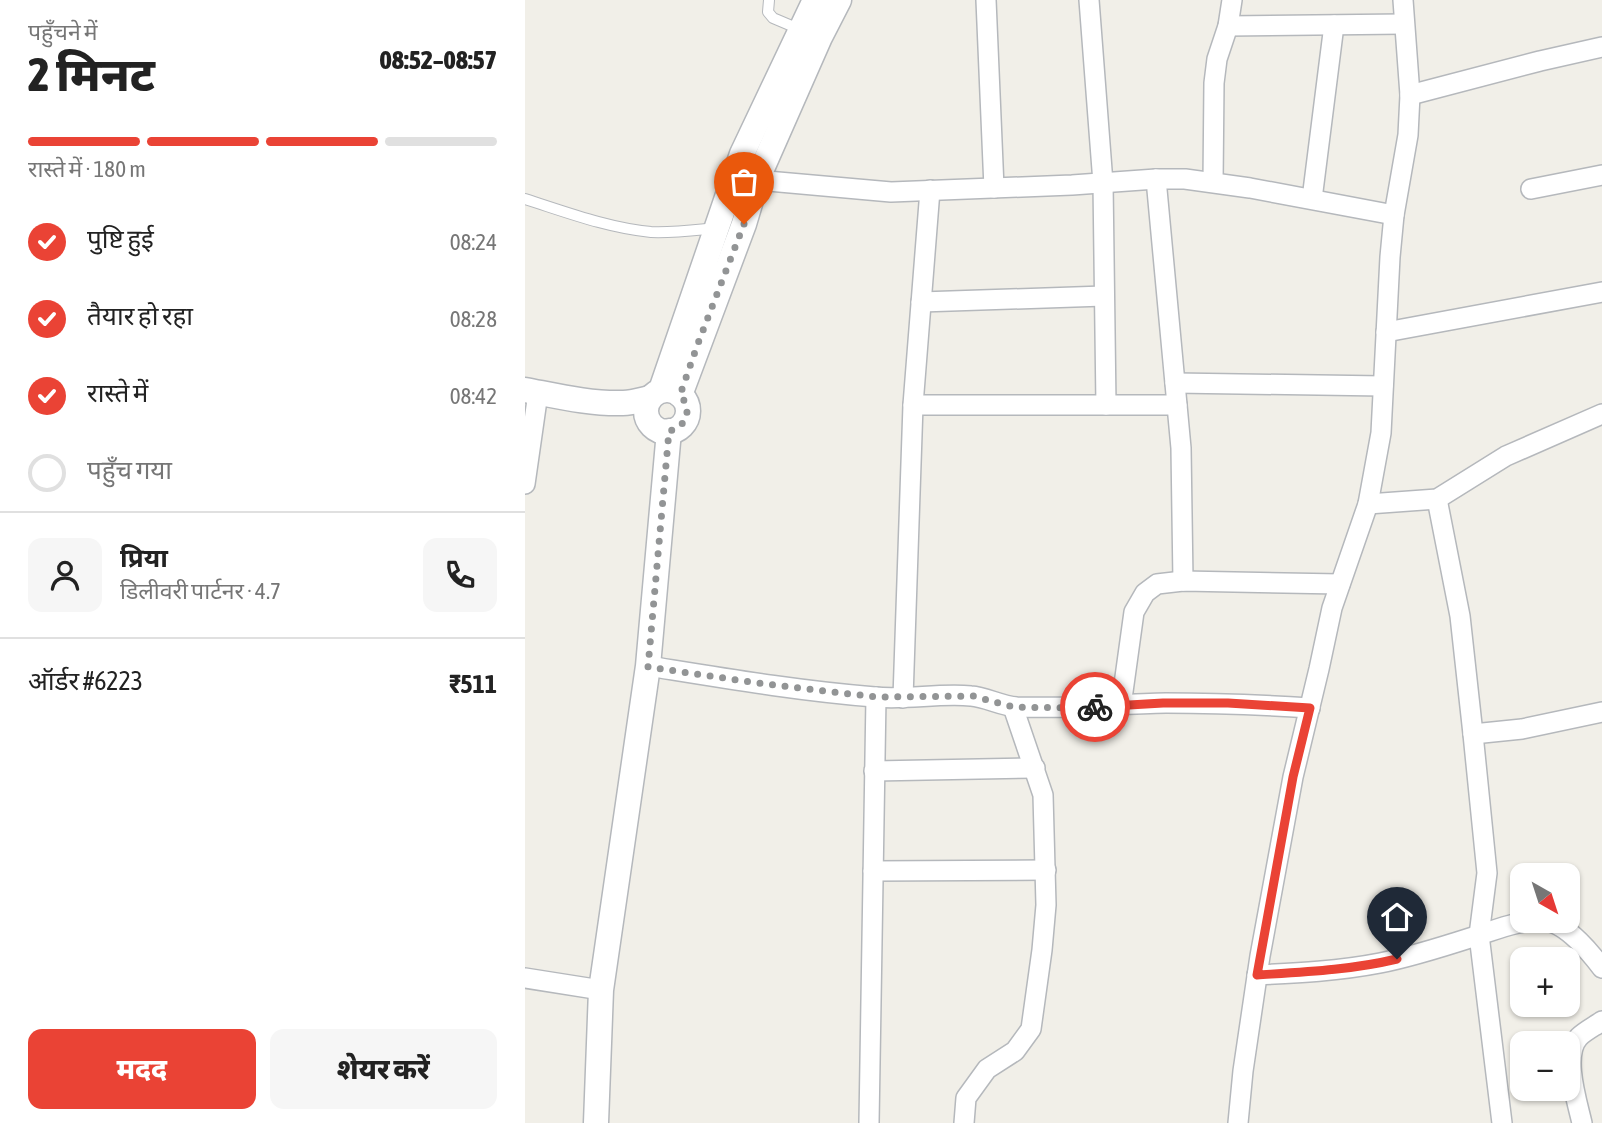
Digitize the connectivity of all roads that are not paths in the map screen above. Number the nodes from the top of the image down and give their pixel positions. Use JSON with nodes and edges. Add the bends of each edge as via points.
{"nodes":[{"id":1,"x":769,"y":0,"type":"edge"},
{"id":2,"x":815,"y":0,"type":"edge"},
{"id":3,"x":839,"y":0,"type":"edge"},
{"id":4,"x":986,"y":0,"type":"edge"},
{"id":5,"x":1089,"y":0,"type":"edge"},
{"id":6,"x":1232,"y":0,"type":"edge"},
{"id":7,"x":1403,"y":0,"type":"edge"},
{"id":8,"x":1404,"y":24,"type":"junction"},
{"id":9,"x":1334,"y":25,"type":"junction"},
{"id":10,"x":1228,"y":26,"type":"junction"},
{"id":11,"x":800,"y":29,"type":"junction"},
{"id":12,"x":1602,"y":47,"type":"edge"},
{"id":13,"x":1410,"y":95,"type":"junction"},
{"id":14,"x":1602,"y":175,"type":"edge"},
{"id":15,"x":1156,"y":179,"type":"junction"},
{"id":16,"x":757,"y":180,"type":"junction"},
{"id":17,"x":1213,"y":182,"type":"junction"},
{"id":18,"x":1103,"y":183,"type":"junction"},
{"id":19,"x":994,"y":188,"type":"junction"},
{"id":20,"x":1531,"y":189,"type":"dead end"},
{"id":21,"x":930,"y":190,"type":"junction"},
{"id":22,"x":525,"y":199,"type":"edge"},
{"id":23,"x":1311,"y":199,"type":"junction"},
{"id":24,"x":1394,"y":215,"type":"junction"},
{"id":25,"x":717,"y":228,"type":"junction"},
{"id":26,"x":1602,"y":292,"type":"edge"},
{"id":27,"x":1104,"y":296,"type":"junction"},
{"id":28,"x":921,"y":302,"type":"junction"},
{"id":29,"x":1386,"y":332,"type":"junction"},
{"id":30,"x":1175,"y":383,"type":"junction"},
{"id":31,"x":1383,"y":386,"type":"junction"},
{"id":32,"x":532,"y":391,"type":"edge"},
{"id":33,"x":663,"y":395,"type":"junction"},
{"id":34,"x":913,"y":405,"type":"junction"},
{"id":35,"x":1106,"y":405,"type":"junction"},
{"id":36,"x":1177,"y":405,"type":"junction"},
{"id":37,"x":1602,"y":414,"type":"edge"},
{"id":38,"x":669,"y":431,"type":"junction"},
{"id":39,"x":525,"y":484,"type":"edge"},
{"id":40,"x":1437,"y":499,"type":"junction"},
{"id":41,"x":1369,"y":504,"type":"junction"},
{"id":42,"x":1182,"y":581,"type":"junction"},
{"id":43,"x":1340,"y":583,"type":"junction"},
{"id":44,"x":648,"y":667,"type":"junction"},
{"id":45,"x":876,"y":697,"type":"junction"},
{"id":46,"x":904,"y":698,"type":"junction"},
{"id":47,"x":1121,"y":706,"type":"junction"},
{"id":48,"x":1013,"y":707,"type":"junction"},
{"id":49,"x":1310,"y":708,"type":"junction"},
{"id":50,"x":1602,"y":712,"type":"edge"},
{"id":51,"x":1473,"y":734,"type":"junction"},
{"id":52,"x":1035,"y":768,"type":"junction"},
{"id":53,"x":874,"y":771,"type":"junction"},
{"id":54,"x":1046,"y":870,"type":"junction"},
{"id":55,"x":873,"y":871,"type":"junction"},
{"id":56,"x":1479,"y":935,"type":"junction"},
{"id":57,"x":1602,"y":968,"type":"edge"},
{"id":58,"x":1257,"y":975,"type":"junction"},
{"id":59,"x":525,"y":978,"type":"edge"},
{"id":60,"x":601,"y":990,"type":"junction"},
{"id":61,"x":1602,"y":1021,"type":"edge"},
{"id":62,"x":596,"y":1123,"type":"edge"},
{"id":63,"x":869,"y":1123,"type":"edge"},
{"id":64,"x":964,"y":1123,"type":"edge"},
{"id":65,"x":1237,"y":1123,"type":"edge"},
{"id":66,"x":1501,"y":1123,"type":"edge"},
{"id":67,"x":1582,"y":1123,"type":"edge"}],
"edges":[{"from":1,"to":11,"type":"lane","via":[[768,12],[773,18]]},
{"from":2,"to":11,"type":"street"},
{"from":3,"to":16,"type":"street"},
{"from":4,"to":19,"type":"street"},
{"from":5,"to":18,"type":"street"},
{"from":6,"to":10,"type":"street"},
{"from":7,"to":8,"type":"street"},
{"from":8,"to":9,"type":"street"},
{"from":8,"to":13,"type":"street"},
{"from":9,"to":10,"type":"street"},
{"from":9,"to":23,"type":"street"},
{"from":10,"to":17,"type":"street","via":[[1214,83]]},
{"from":11,"to":25,"type":"street","via":[[742,154]]},
{"from":12,"to":13,"type":"street"},
{"from":13,"to":24,"type":"street"},
{"from":14,"to":20,"type":"street"},
{"from":15,"to":17,"type":"street"},
{"from":15,"to":18,"type":"street"},
{"from":15,"to":30,"type":"street"},
{"from":16,"to":21,"type":"street","via":[[891,192]]},
{"from":16,"to":33,"type":"street","via":[[697,346]]},
{"from":17,"to":23,"type":"street"},
{"from":18,"to":19,"type":"street"},
{"from":18,"to":27,"type":"street"},
{"from":19,"to":21,"type":"street"},
{"from":21,"to":28,"type":"street"},
{"from":22,"to":25,"type":"lane","via":[[596,222],[651,232]]},
{"from":23,"to":24,"type":"street"},
{"from":24,"to":29,"type":"street"},
{"from":25,"to":33,"type":"street"},
{"from":26,"to":29,"type":"street"},
{"from":27,"to":28,"type":"street"},
{"from":27,"to":35,"type":"street"},
{"from":28,"to":34,"type":"street"},
{"from":29,"to":31,"type":"street"},
{"from":30,"to":31,"type":"street"},
{"from":30,"to":36,"type":"street"},
{"from":31,"to":41,"type":"street","via":[[1381,433]]},
{"from":32,"to":33,"type":"street","via":[[610,403]]},
{"from":32,"to":39,"type":"street"},
{"from":33,"to":38,"type":"street","via":[[646,411],[650,424]]},
{"from":33,"to":38,"type":"street","via":[[687,406],[685,420]]},
{"from":34,"to":35,"type":"street"},
{"from":34,"to":46,"type":"street"},
{"from":35,"to":36,"type":"street"},
{"from":36,"to":42,"type":"street"},
{"from":37,"to":40,"type":"street","via":[[1506,456]]},
{"from":38,"to":44,"type":"street"},
{"from":40,"to":41,"type":"street"},
{"from":40,"to":51,"type":"street","via":[[1460,617]]},
{"from":41,"to":43,"type":"street"},
{"from":42,"to":43,"type":"street"},
{"from":42,"to":47,"type":"street","via":[[1157,584],[1145,593],[1134,612]]},
{"from":43,"to":49,"type":"street"},
{"from":44,"to":45,"type":"street"},
{"from":44,"to":60,"type":"street"},
{"from":45,"to":46,"type":"street"},
{"from":45,"to":53,"type":"street"},
{"from":46,"to":48,"type":"street","via":[[973,696]]},
{"from":47,"to":48,"type":"street"},
{"from":47,"to":49,"type":"street","via":[[1228,703]]},
{"from":48,"to":52,"type":"street"},
{"from":49,"to":58,"type":"street"},
{"from":50,"to":51,"type":"street"},
{"from":51,"to":56,"type":"street","via":[[1487,873]]},
{"from":52,"to":53,"type":"street"},
{"from":52,"to":54,"type":"street","via":[[1043,794]]},
{"from":53,"to":55,"type":"street"},
{"from":54,"to":55,"type":"street"},
{"from":54,"to":64,"type":"street","via":[[1031,1029],[1015,1051],[986,1069],[965,1098]]},
{"from":55,"to":63,"type":"street"},
{"from":56,"to":57,"type":"street","via":[[1524,921],[1549,921],[1589,950]]},
{"from":56,"to":58,"type":"street","via":[[1378,963]]},
{"from":56,"to":66,"type":"street"},
{"from":58,"to":65,"type":"street"},
{"from":59,"to":60,"type":"street"},
{"from":60,"to":62,"type":"street"},
{"from":61,"to":67,"type":"street","via":[[1577,1038],[1571,1053]]}]}
